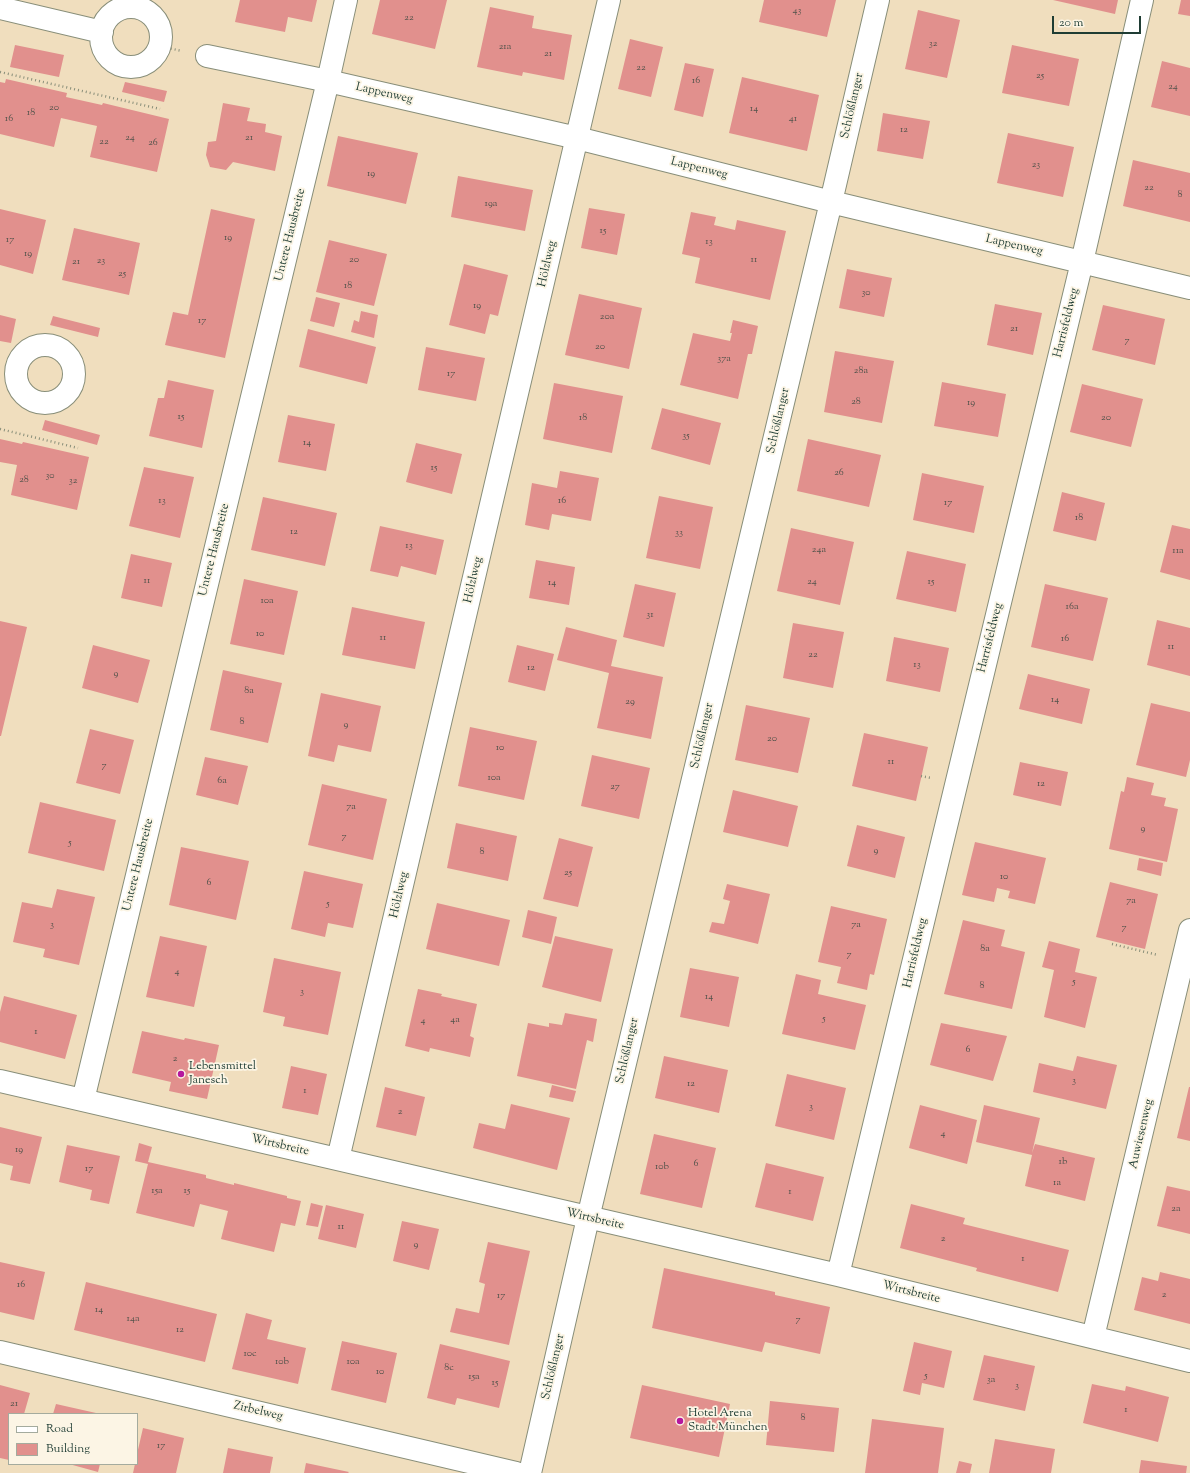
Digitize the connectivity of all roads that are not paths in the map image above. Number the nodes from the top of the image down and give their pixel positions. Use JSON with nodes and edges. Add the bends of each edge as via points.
{"nodes":[{"id":1,"x":346,"y":0,"type":"edge"},
{"id":2,"x":610,"y":0,"type":"edge"},
{"id":3,"x":878,"y":0,"type":"edge"},
{"id":4,"x":1142,"y":0,"type":"edge"},
{"id":5,"x":0,"y":8,"type":"edge"},
{"id":6,"x":102,"y":32,"type":"dead end"},
{"id":7,"x":207,"y":56,"type":"dead end"},
{"id":8,"x":328,"y":81,"type":"junction"},
{"id":9,"x":578,"y":138,"type":"junction"},
{"id":10,"x":831,"y":202,"type":"junction"},
{"id":11,"x":1082,"y":262,"type":"junction"},
{"id":12,"x":1190,"y":288,"type":"edge"},
{"id":13,"x":1190,"y":930,"type":"edge"},
{"id":14,"x":0,"y":1081,"type":"edge"},
{"id":15,"x":83,"y":1100,"type":"junction"},
{"id":16,"x":338,"y":1159,"type":"junction"},
{"id":17,"x":588,"y":1218,"type":"junction"},
{"id":18,"x":838,"y":1275,"type":"junction"},
{"id":19,"x":1093,"y":1337,"type":"junction"},
{"id":20,"x":0,"y":1352,"type":"edge"},
{"id":21,"x":1190,"y":1361,"type":"edge"},
{"id":22,"x":516,"y":1473,"type":"edge"},
{"id":23,"x":530,"y":1473,"type":"edge"}],
"edges":[{"from":1,"to":8,"type":"street","name":"Untere Hausbreite"},
{"from":2,"to":9,"type":"street","name":"Hölzlweg"},
{"from":3,"to":10,"type":"street","name":"Schlößlanger"},
{"from":4,"to":11,"type":"street","name":"Harrisfeldweg"},
{"from":5,"to":6,"type":"street"},
{"from":7,"to":8,"type":"street","name":"Lappenweg"},
{"from":8,"to":9,"type":"street","name":"Lappenweg"},
{"from":8,"to":15,"type":"street","name":"Untere Hausbreite"},
{"from":9,"to":10,"type":"street","name":"Lappenweg"},
{"from":9,"to":16,"type":"street","name":"Hölzlweg"},
{"from":10,"to":11,"type":"street","name":"Lappenweg"},
{"from":10,"to":17,"type":"street","name":"Schlößlanger"},
{"from":11,"to":12,"type":"street","name":"Lappenweg"},
{"from":11,"to":18,"type":"street","name":"Harrisfeldweg"},
{"from":13,"to":19,"type":"street","name":"Auwiesenweg"},
{"from":14,"to":15,"type":"street","name":"Wirtsbreite"},
{"from":15,"to":16,"type":"street","name":"Wirtsbreite"},
{"from":16,"to":17,"type":"street","name":"Wirtsbreite"},
{"from":17,"to":18,"type":"street","name":"Wirtsbreite"},
{"from":17,"to":23,"type":"street","name":"Schlößlanger"},
{"from":18,"to":19,"type":"street","name":"Wirtsbreite"},
{"from":19,"to":21,"type":"street","name":"Wirtsbreite"},
{"from":20,"to":22,"type":"street","name":"Zirbelweg"}]}
